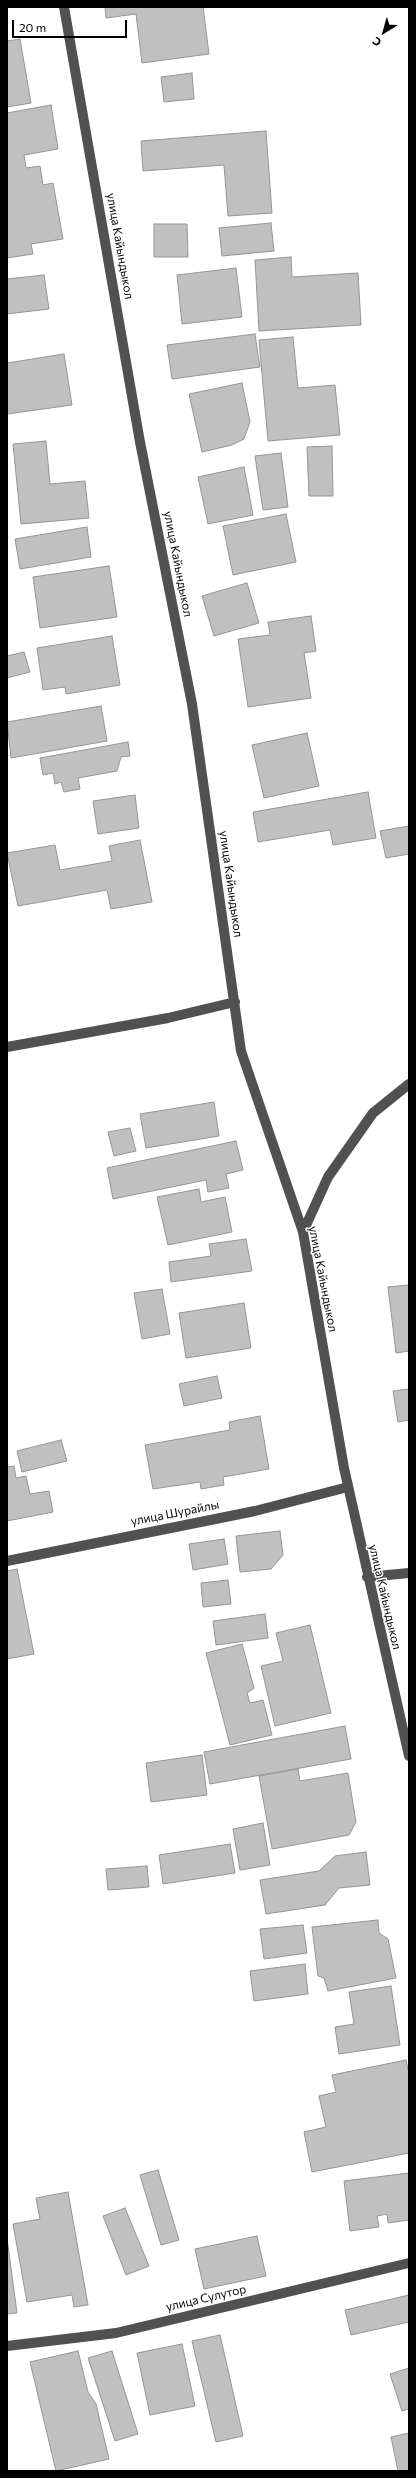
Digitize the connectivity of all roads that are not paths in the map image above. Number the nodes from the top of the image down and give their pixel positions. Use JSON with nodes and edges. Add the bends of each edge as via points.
{"nodes":[{"id":1,"x":64,"y":7,"type":"edge"},
{"id":2,"x":235,"y":1002,"type":"junction"},
{"id":3,"x":7,"y":1047,"type":"edge"},
{"id":4,"x":409,"y":1084,"type":"edge"},
{"id":5,"x":303,"y":1232,"type":"junction"},
{"id":6,"x":348,"y":1487,"type":"junction"},
{"id":7,"x":7,"y":1560,"type":"edge"},
{"id":8,"x":409,"y":1573,"type":"edge"},
{"id":9,"x":367,"y":1577,"type":"junction"},
{"id":10,"x":409,"y":1756,"type":"edge"},
{"id":11,"x":409,"y":2263,"type":"edge"},
{"id":12,"x":7,"y":2346,"type":"edge"}],
"edges":[{"from":1,"to":2,"type":"street","name":"улица Кайындыкол","via":[[140,442],[192,704]]},
{"from":2,"to":3,"type":"street","via":[[168,1018]]},
{"from":2,"to":5,"type":"street","name":"улица Кайындыкол","via":[[241,1051]]},
{"from":4,"to":5,"type":"street","via":[[372,1113],[328,1177]]},
{"from":5,"to":6,"type":"street","name":"улица Кайындыкол"},
{"from":6,"to":7,"type":"street","name":"улица Шурайлы","via":[[255,1510]]},
{"from":6,"to":9,"type":"street","name":"улица Кайындыкол"},
{"from":8,"to":9,"type":"street"},
{"from":9,"to":10,"type":"street","name":"улица Кайындыкол"},
{"from":11,"to":12,"type":"street","name":"улица Сулутор","via":[[116,2333]]}]}
